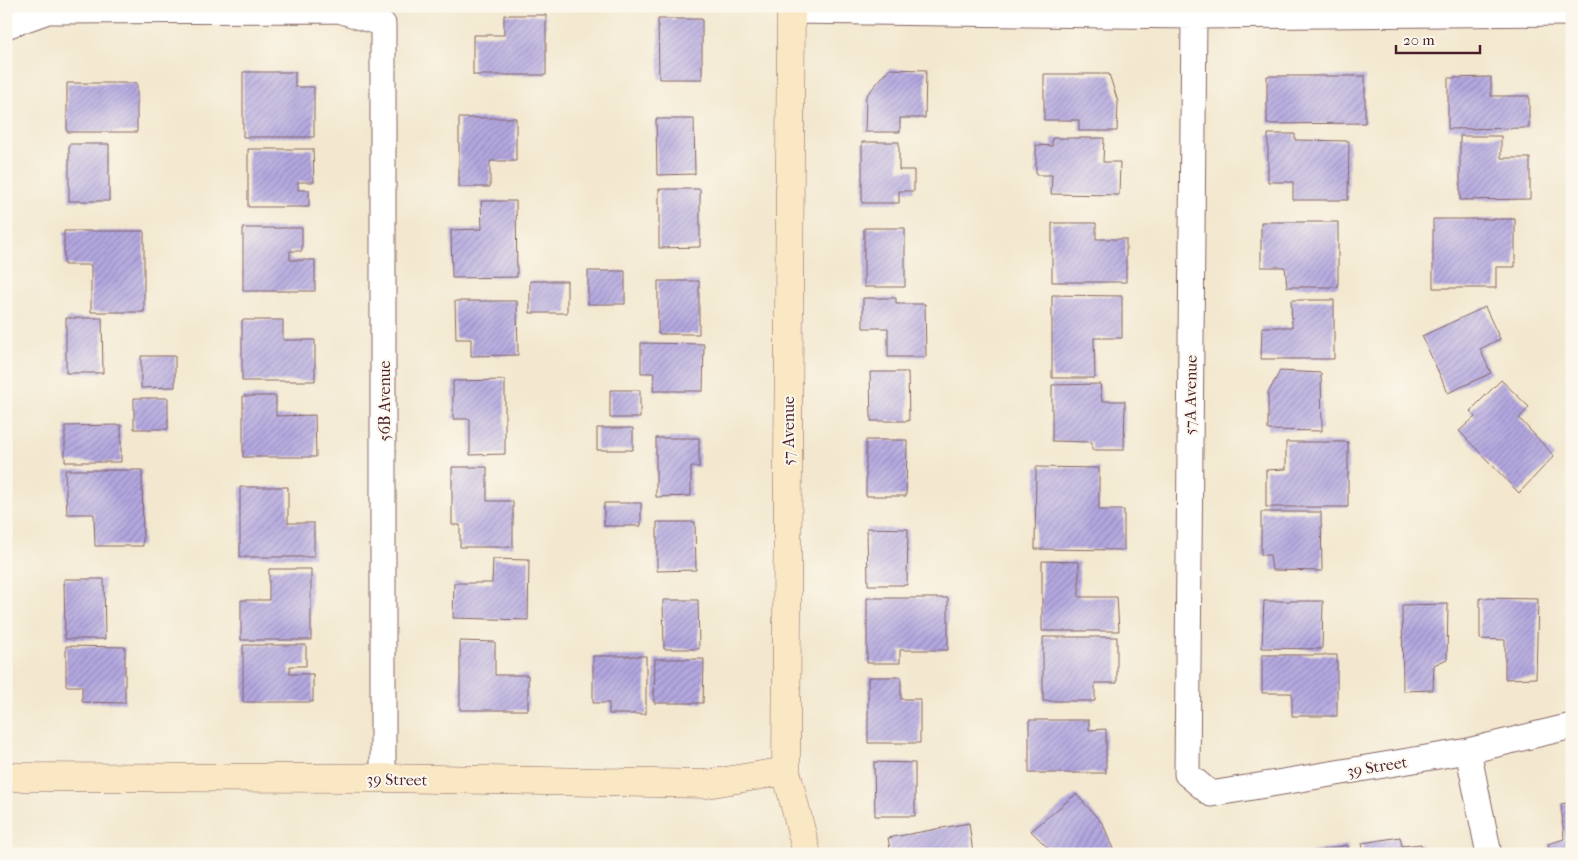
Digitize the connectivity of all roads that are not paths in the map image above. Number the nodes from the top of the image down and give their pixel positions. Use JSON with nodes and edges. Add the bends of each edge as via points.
{"nodes":[{"id":1,"x":791,"y":8,"type":"edge"},
{"id":2,"x":1572,"y":14,"type":"edge"},
{"id":3,"x":1194,"y":16,"type":"junction"},
{"id":4,"x":6,"y":26,"type":"edge"},
{"id":5,"x":1572,"y":726,"type":"edge"},
{"id":6,"x":1468,"y":751,"type":"junction"},
{"id":7,"x":786,"y":771,"type":"junction"},
{"id":8,"x":1187,"y":774,"type":"joint"},
{"id":9,"x":6,"y":777,"type":"edge"},
{"id":10,"x":383,"y":778,"type":"junction"},
{"id":11,"x":807,"y":854,"type":"edge"},
{"id":12,"x":1489,"y":854,"type":"edge"}],
"edges":[{"from":1,"to":3,"type":"street"},
{"from":1,"to":7,"type":"street","name":"57 Avenue"},
{"from":2,"to":3,"type":"street"},
{"from":3,"to":8,"type":"street","name":"57A Avenue"},
{"from":4,"to":10,"type":"street","name":"56B Avenue","via":[[48,11],[339,10],[383,24]]},
{"from":5,"to":6,"type":"street","name":"39 Street"},
{"from":6,"to":8,"type":"street","name":"39 Street","via":[[1211,794]]},
{"from":6,"to":12,"type":"street"},
{"from":7,"to":10,"type":"street","name":"39 Street","via":[[707,784]]},
{"from":7,"to":11,"type":"street","name":"57 Avenue"},
{"from":9,"to":10,"type":"street","name":"39 Street"}]}
